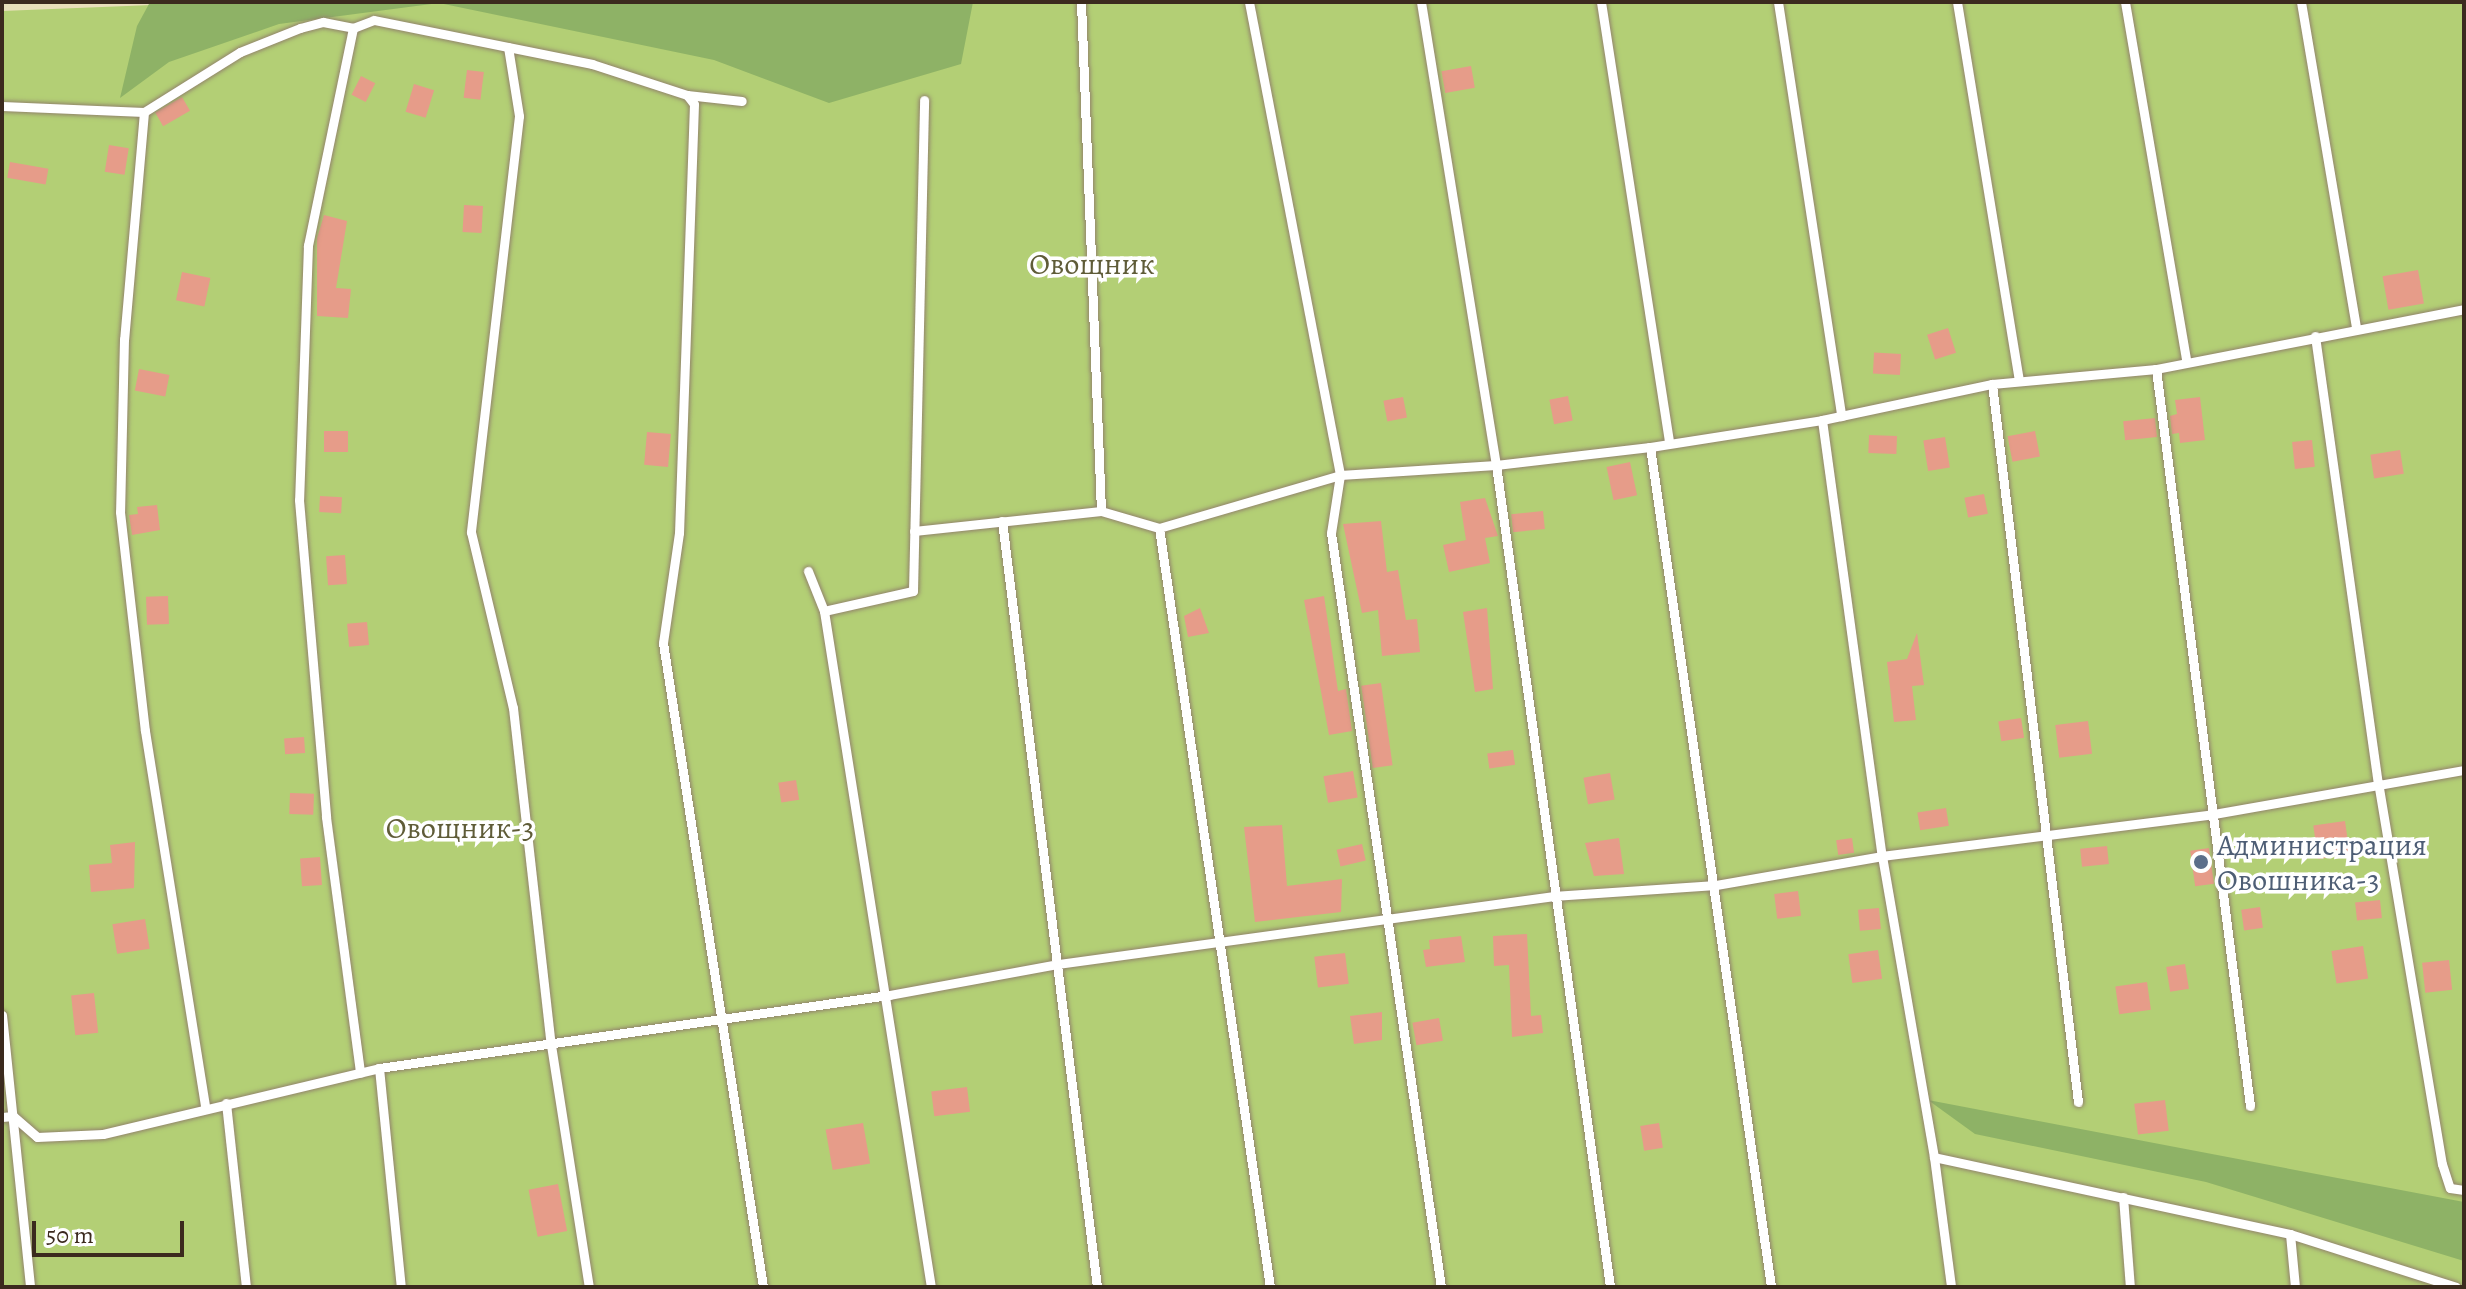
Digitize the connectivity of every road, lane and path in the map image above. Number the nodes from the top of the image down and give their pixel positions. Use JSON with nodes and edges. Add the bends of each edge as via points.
{"nodes":[{"id":1,"x":1081,"y":2,"type":"edge"},
{"id":2,"x":1249,"y":2,"type":"edge"},
{"id":3,"x":1421,"y":2,"type":"edge"},
{"id":4,"x":1601,"y":2,"type":"edge"},
{"id":5,"x":1778,"y":2,"type":"edge"},
{"id":6,"x":1957,"y":2,"type":"edge"},
{"id":7,"x":2125,"y":2,"type":"edge"},
{"id":8,"x":2301,"y":2,"type":"edge"},
{"id":9,"x":353,"y":28,"type":"junction"},
{"id":10,"x":508,"y":47,"type":"junction"},
{"id":11,"x":687,"y":95,"type":"junction"},
{"id":12,"x":924,"y":100,"type":"dead end"},
{"id":13,"x":742,"y":101,"type":"dead end"},
{"id":14,"x":2,"y":106,"type":"edge"},
{"id":15,"x":144,"y":112,"type":"junction"},
{"id":16,"x":2464,"y":309,"type":"edge"},
{"id":17,"x":2356,"y":328,"type":"junction"},
{"id":18,"x":2315,"y":336,"type":"junction"},
{"id":19,"x":2186,"y":359,"type":"junction"},
{"id":20,"x":2156,"y":369,"type":"junction"},
{"id":21,"x":2019,"y":380,"type":"junction"},
{"id":22,"x":1992,"y":384,"type":"junction"},
{"id":23,"x":1841,"y":416,"type":"junction"},
{"id":24,"x":1822,"y":420,"type":"junction"},
{"id":25,"x":1669,"y":442,"type":"junction"},
{"id":26,"x":1650,"y":447,"type":"junction"},
{"id":27,"x":1496,"y":465,"type":"junction"},
{"id":28,"x":1340,"y":475,"type":"junction"},
{"id":29,"x":1101,"y":511,"type":"junction"},
{"id":30,"x":1002,"y":521,"type":"junction"},
{"id":31,"x":1159,"y":528,"type":"junction"},
{"id":32,"x":914,"y":531,"type":"junction"},
{"id":33,"x":808,"y":571,"type":"dead end"},
{"id":34,"x":824,"y":611,"type":"junction"},
{"id":35,"x":2464,"y":770,"type":"edge"},
{"id":36,"x":2378,"y":782,"type":"junction"},
{"id":37,"x":2214,"y":814,"type":"junction"},
{"id":38,"x":2048,"y":838,"type":"junction"},
{"id":39,"x":1882,"y":856,"type":"junction"},
{"id":40,"x":1716,"y":885,"type":"junction"},
{"id":41,"x":1553,"y":896,"type":"junction"},
{"id":42,"x":1386,"y":919,"type":"junction"},
{"id":43,"x":1220,"y":942,"type":"junction"},
{"id":44,"x":1058,"y":964,"type":"junction"},
{"id":45,"x":889,"y":995,"type":"junction"},
{"id":46,"x":2,"y":1015,"type":"edge"},
{"id":47,"x":722,"y":1018,"type":"junction"},
{"id":48,"x":551,"y":1045,"type":"junction"},
{"id":49,"x":379,"y":1068,"type":"junction"},
{"id":50,"x":360,"y":1073,"type":"junction"},
{"id":51,"x":2078,"y":1102,"type":"dead end"},
{"id":52,"x":226,"y":1103,"type":"junction"},
{"id":53,"x":2250,"y":1106,"type":"dead end"},
{"id":54,"x":205,"y":1107,"type":"junction"},
{"id":55,"x":7,"y":1116,"type":"edge"},
{"id":56,"x":1934,"y":1157,"type":"junction"},
{"id":57,"x":2464,"y":1190,"type":"edge"},
{"id":58,"x":2123,"y":1197,"type":"junction"},
{"id":59,"x":2290,"y":1234,"type":"junction"},
{"id":60,"x":30,"y":1287,"type":"edge"},
{"id":61,"x":246,"y":1287,"type":"edge"},
{"id":62,"x":401,"y":1287,"type":"edge"},
{"id":63,"x":589,"y":1287,"type":"edge"},
{"id":64,"x":763,"y":1287,"type":"edge"},
{"id":65,"x":931,"y":1287,"type":"edge"},
{"id":66,"x":1097,"y":1287,"type":"edge"},
{"id":67,"x":1270,"y":1287,"type":"edge"},
{"id":68,"x":1441,"y":1287,"type":"edge"},
{"id":69,"x":1610,"y":1287,"type":"edge"},
{"id":70,"x":1771,"y":1287,"type":"edge"},
{"id":71,"x":1951,"y":1287,"type":"edge"},
{"id":72,"x":2130,"y":1287,"type":"edge"},
{"id":73,"x":2295,"y":1287,"type":"edge"},
{"id":74,"x":2454,"y":1287,"type":"edge"}],
"edges":[{"from":1,"to":29,"type":"lane"},
{"from":2,"to":28,"type":"lane"},
{"from":3,"to":27,"type":"lane"},
{"from":4,"to":25,"type":"lane"},
{"from":5,"to":23,"type":"lane"},
{"from":6,"to":21,"type":"lane"},
{"from":7,"to":19,"type":"lane"},
{"from":8,"to":17,"type":"lane"},
{"from":9,"to":10,"type":"lane","via":[[374,20]]},
{"from":9,"to":15,"type":"lane","via":[[323,22],[240,52]]},
{"from":9,"to":50,"type":"lane","via":[[308,245],[299,500],[326,817]]},
{"from":10,"to":11,"type":"lane","via":[[592,64]]},
{"from":10,"to":48,"type":"lane","via":[[519,116],[471,532],[513,708]]},
{"from":11,"to":13,"type":"lane"},
{"from":11,"to":47,"type":"lane","via":[[694,104],[679,533],[663,643]]},
{"from":12,"to":32,"type":"lane"},
{"from":14,"to":15,"type":"lane"},
{"from":15,"to":54,"type":"lane","via":[[124,339],[120,512],[145,731]]},
{"from":16,"to":17,"type":"lane"},
{"from":17,"to":18,"type":"lane"},
{"from":18,"to":19,"type":"lane"},
{"from":18,"to":36,"type":"lane"},
{"from":19,"to":20,"type":"lane"},
{"from":20,"to":21,"type":"lane"},
{"from":20,"to":37,"type":"lane"},
{"from":21,"to":22,"type":"lane"},
{"from":22,"to":23,"type":"lane"},
{"from":22,"to":38,"type":"lane"},
{"from":23,"to":24,"type":"lane"},
{"from":24,"to":25,"type":"lane"},
{"from":24,"to":39,"type":"lane"},
{"from":25,"to":26,"type":"lane"},
{"from":26,"to":27,"type":"lane"},
{"from":26,"to":40,"type":"lane"},
{"from":27,"to":28,"type":"lane"},
{"from":27,"to":41,"type":"lane"},
{"from":28,"to":31,"type":"lane"},
{"from":28,"to":42,"type":"lane","via":[[1331,533]]},
{"from":29,"to":30,"type":"lane"},
{"from":29,"to":31,"type":"lane"},
{"from":30,"to":32,"type":"lane"},
{"from":30,"to":44,"type":"lane"},
{"from":31,"to":43,"type":"lane"},
{"from":32,"to":34,"type":"lane","via":[[913,591]]},
{"from":33,"to":34,"type":"lane"},
{"from":34,"to":45,"type":"lane"},
{"from":35,"to":36,"type":"lane"},
{"from":36,"to":37,"type":"lane"},
{"from":36,"to":57,"type":"lane","via":[[2442,1164],[2450,1188]]},
{"from":37,"to":38,"type":"lane"},
{"from":37,"to":53,"type":"lane"},
{"from":38,"to":39,"type":"lane"},
{"from":38,"to":51,"type":"lane"},
{"from":39,"to":40,"type":"lane"},
{"from":39,"to":56,"type":"lane"},
{"from":40,"to":41,"type":"lane"},
{"from":40,"to":70,"type":"lane"},
{"from":41,"to":42,"type":"lane"},
{"from":41,"to":69,"type":"lane"},
{"from":42,"to":43,"type":"lane"},
{"from":42,"to":68,"type":"lane"},
{"from":43,"to":44,"type":"lane"},
{"from":43,"to":67,"type":"lane"},
{"from":44,"to":45,"type":"lane"},
{"from":44,"to":66,"type":"lane"},
{"from":45,"to":47,"type":"lane"},
{"from":45,"to":65,"type":"lane"},
{"from":46,"to":55,"type":"lane"},
{"from":47,"to":48,"type":"lane"},
{"from":47,"to":64,"type":"lane"},
{"from":48,"to":49,"type":"lane"},
{"from":48,"to":63,"type":"lane"},
{"from":49,"to":50,"type":"lane"},
{"from":49,"to":62,"type":"lane"},
{"from":50,"to":52,"type":"lane"},
{"from":52,"to":54,"type":"lane"},
{"from":52,"to":61,"type":"lane"},
{"from":54,"to":55,"type":"lane","via":[[103,1134],[37,1137]]},
{"from":55,"to":60,"type":"lane"},
{"from":56,"to":58,"type":"lane"},
{"from":56,"to":71,"type":"lane"},
{"from":58,"to":59,"type":"lane"},
{"from":58,"to":72,"type":"lane"},
{"from":59,"to":73,"type":"lane"},
{"from":59,"to":74,"type":"lane"}]}
